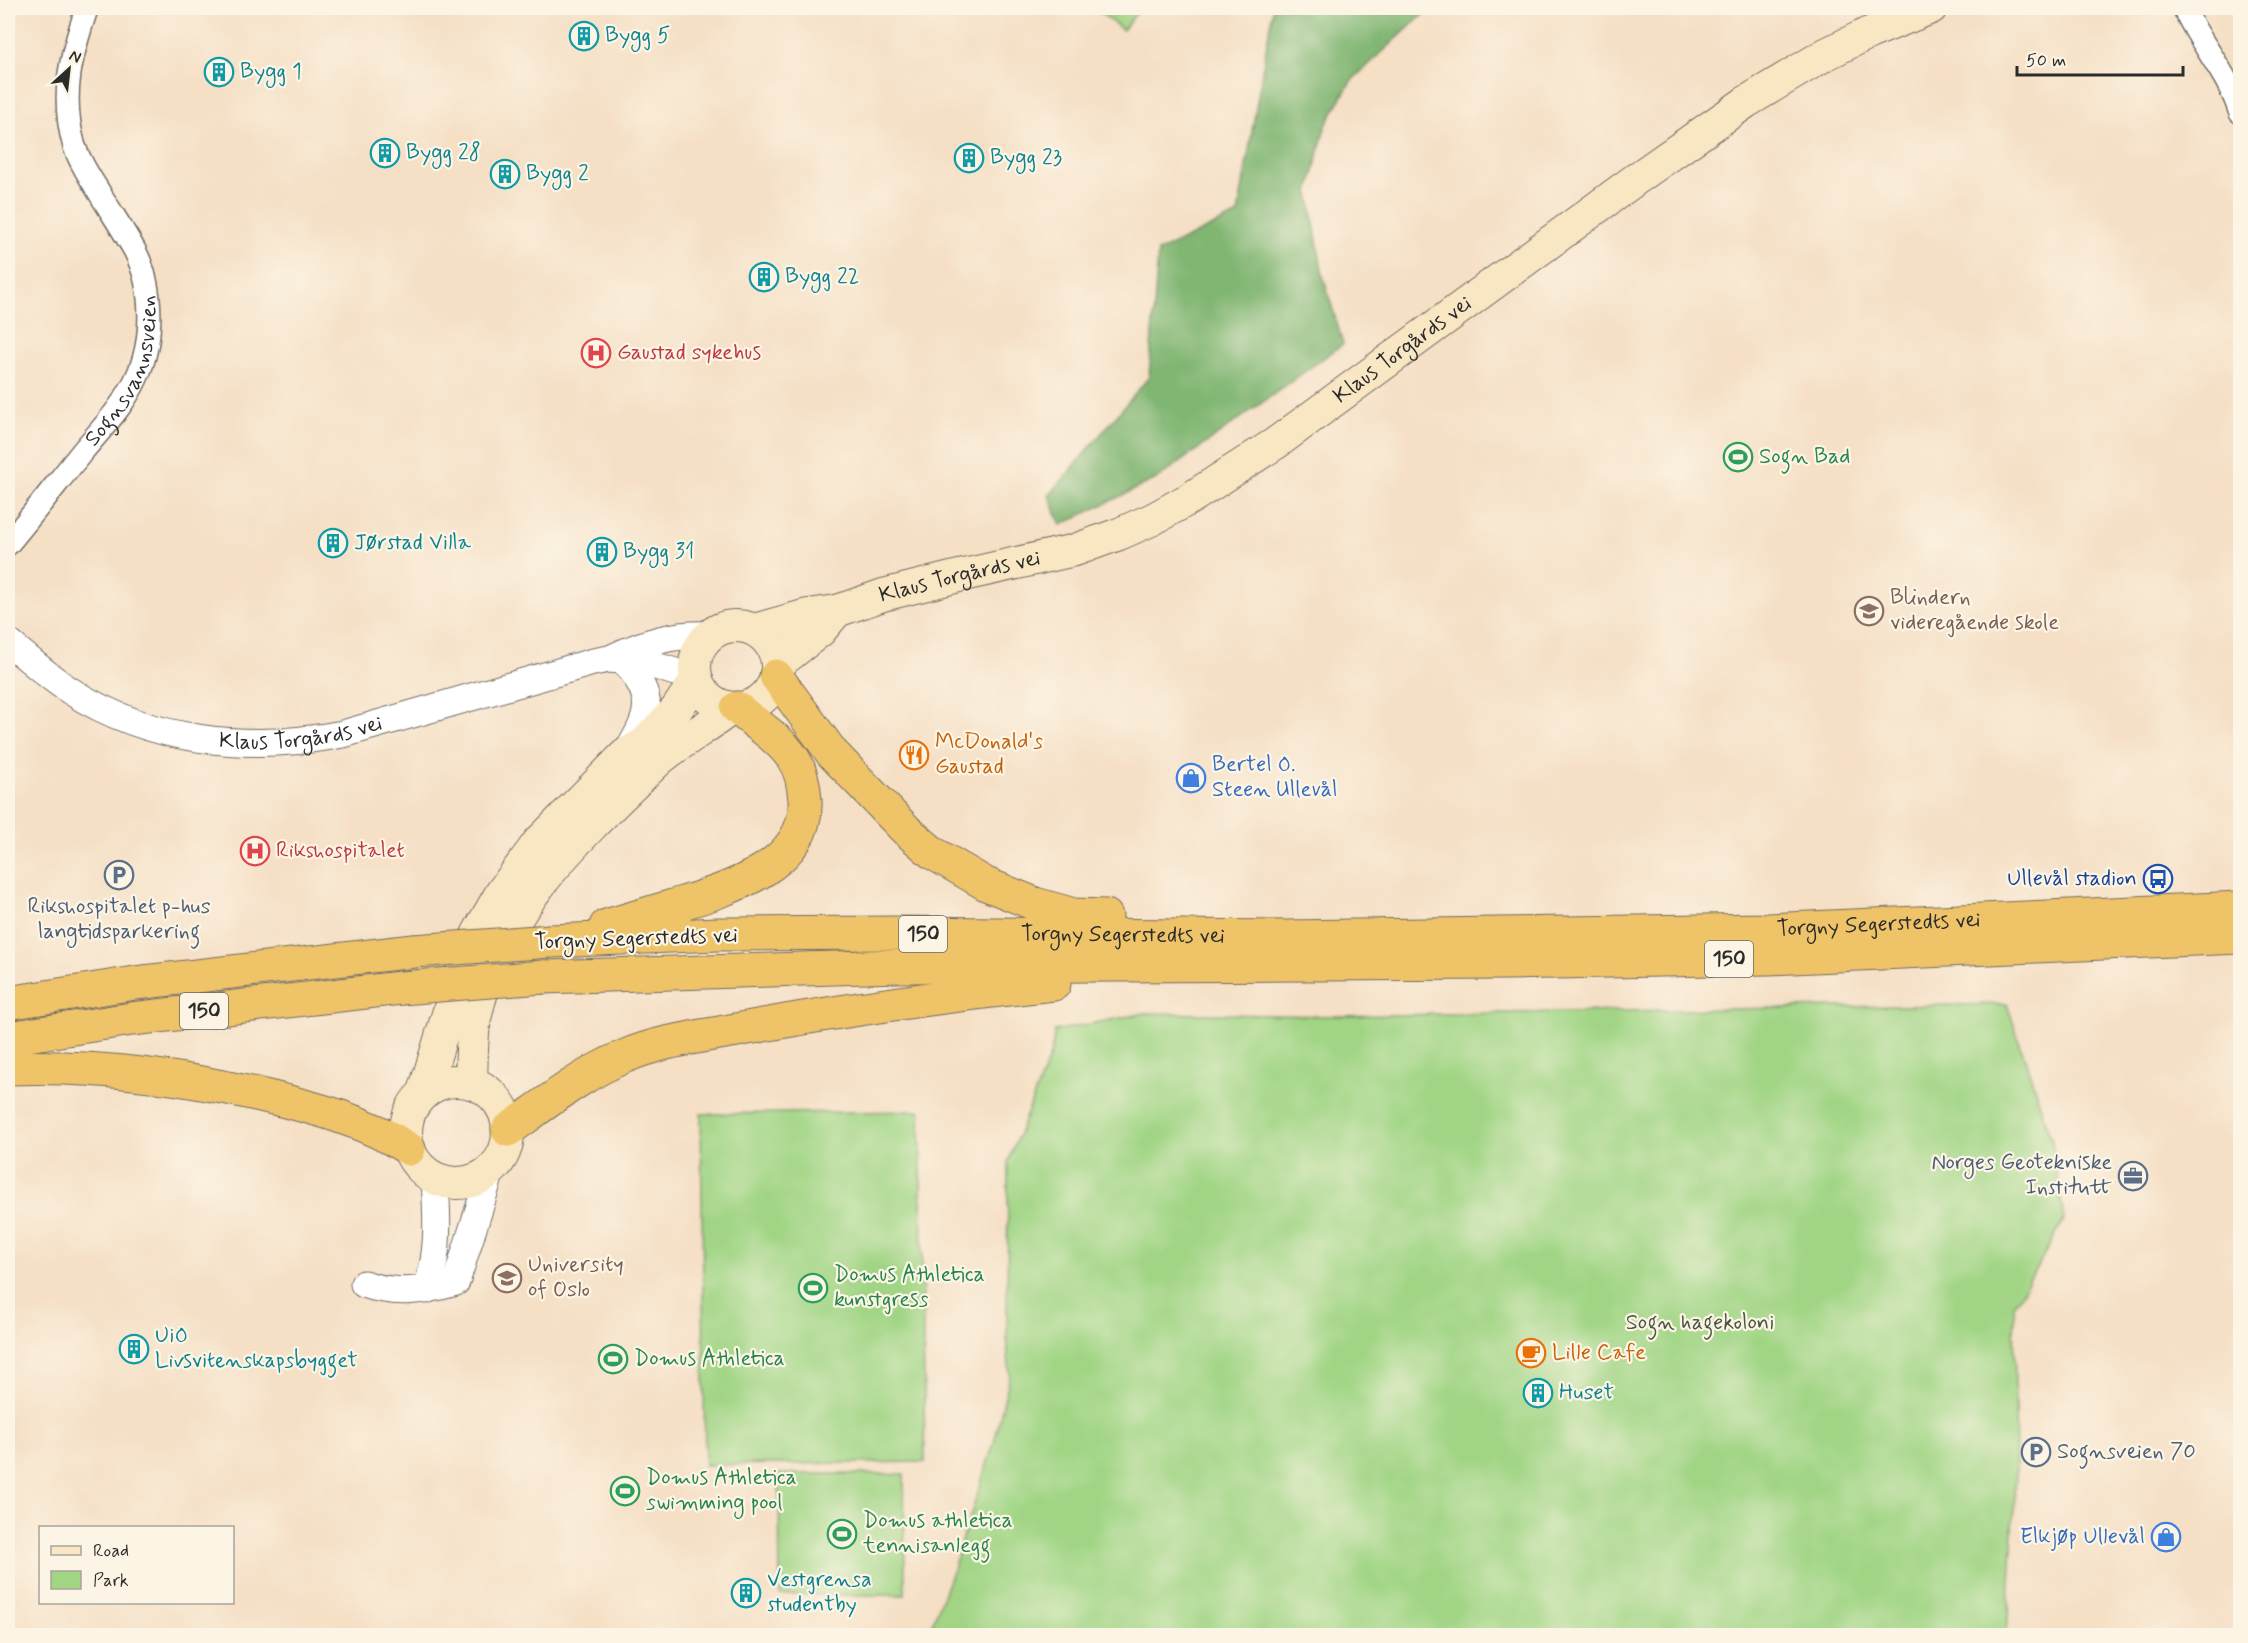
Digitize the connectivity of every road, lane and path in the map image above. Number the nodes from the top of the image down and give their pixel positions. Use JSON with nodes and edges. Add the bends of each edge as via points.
{"nodes":[{"id":1,"x":87,"y":8,"type":"edge"},
{"id":2,"x":1930,"y":8,"type":"edge"},
{"id":3,"x":2182,"y":12,"type":"edge"},
{"id":4,"x":2241,"y":112,"type":"edge"},
{"id":5,"x":8,"y":544,"type":"edge"},
{"id":6,"x":837,"y":611,"type":"junction"},
{"id":7,"x":754,"y":630,"type":"junction"},
{"id":8,"x":711,"y":635,"type":"junction"},
{"id":9,"x":8,"y":642,"type":"edge"},
{"id":10,"x":617,"y":660,"type":"junction"},
{"id":11,"x":777,"y":671,"type":"junction"},
{"id":12,"x":697,"y":678,"type":"junction"},
{"id":13,"x":735,"y":708,"type":"junction"},
{"id":14,"x":626,"y":754,"type":"junction"},
{"id":15,"x":2236,"y":922,"type":"edge"},
{"id":16,"x":1286,"y":937,"type":"junction"},
{"id":17,"x":557,"y":940,"type":"junction"},
{"id":18,"x":1229,"y":964,"type":"junction"},
{"id":19,"x":8,"y":1003,"type":"edge"},
{"id":20,"x":8,"y":1038,"type":"edge"},
{"id":21,"x":8,"y":1068,"type":"edge"},
{"id":22,"x":471,"y":1083,"type":"junction"},
{"id":23,"x":424,"y":1092,"type":"junction"},
{"id":24,"x":508,"y":1130,"type":"junction"},
{"id":25,"x":409,"y":1149,"type":"junction"},
{"id":26,"x":491,"y":1171,"type":"junction"},
{"id":27,"x":435,"y":1179,"type":"junction"},
{"id":28,"x":364,"y":1284,"type":"dead end"},
{"id":29,"x":426,"y":1290,"type":"junction"}],
"edges":[{"from":1,"to":5,"type":"street","name":"Sognsvannsveien","via":[[69,70],[71,128],[84,166],[143,272],[149,311],[147,343],[136,379],[116,411]]},
{"from":2,"to":6,"type":"main road","name":"Klaus Torgårds vei","via":[[1826,54],[1746,102],[1276,443],[1153,519],[1075,550],[884,595]]},
{"from":3,"to":4,"type":"street","via":[[2213,55]]},
{"from":6,"to":7,"type":"main road","name":"Klaus Torgårds vei"},
{"from":6,"to":11,"type":"main road","name":"Klaus Torgårds vei"},
{"from":7,"to":8,"type":"main road","via":[[732,626]]},
{"from":7,"to":11,"type":"main road","via":[[771,645]]},
{"from":8,"to":10,"type":"street","name":"Klaus Torgårds vei","via":[[659,639],[639,645]]},
{"from":8,"to":12,"type":"main road","via":[[698,653]]},
{"from":9,"to":10,"type":"street","name":"Klaus Torgårds vei","via":[[53,680],[106,711],[142,726],[188,738],[252,743],[343,734],[593,662]]},
{"from":10,"to":12,"type":"street","name":"Klaus Torgårds vei","via":[[643,662]]},
{"from":10,"to":14,"type":"street","via":[[639,680],[647,700],[639,734]]},
{"from":11,"to":13,"type":"main road","via":[[766,695],[748,706]]},
{"from":11,"to":16,"type":"highway","via":[[832,753],[906,830],[933,853],[986,884],[1074,915],[1192,919]]},
{"from":12,"to":13,"type":"main road","via":[[711,699]]},
{"from":12,"to":14,"type":"main road","via":[[666,722],[645,743]]},
{"from":13,"to":17,"type":"highway","via":[[783,746],[801,774],[804,816],[794,841],[765,869],[731,887]]},
{"from":13,"to":22,"type":"main road","via":[[659,760],[560,859],[523,908],[502,942],[486,980],[476,1019]]},
{"from":14,"to":23,"type":"main road","via":[[538,843],[501,893],[460,975]]},
{"from":15,"to":16,"type":"highway","name":"Torgny Segerstedts vei","number":"150"},
{"from":15,"to":18,"type":"highway","name":"Torgny Segerstedts vei","number":"150","via":[[1768,958]]},
{"from":16,"to":17,"type":"highway","name":"Torgny Segerstedts vei","number":"150","via":[[898,933]]},
{"from":17,"to":19,"type":"highway","name":"Torgny Segerstedts vei","number":"150","bridge":true,"via":[[414,951],[135,983]]},
{"from":18,"to":20,"type":"highway","name":"Torgny Segerstedts vei","number":"150","bridge":true,"via":[[887,966],[543,977],[401,988],[132,1019]]},
{"from":18,"to":24,"type":"highway","via":[[891,1004],[666,1043],[603,1066]]},
{"from":21,"to":25,"type":"highway","via":[[135,1072],[214,1084],[323,1110],[387,1135]]},
{"from":22,"to":23,"type":"main road","via":[[452,1081]]},
{"from":22,"to":24,"type":"main road","via":[[498,1101]]},
{"from":23,"to":25,"type":"main road","via":[[408,1116],[405,1131]]},
{"from":24,"to":26,"type":"main road","via":[[506,1147]]},
{"from":25,"to":27,"type":"main road","via":[[415,1162]]},
{"from":26,"to":27,"type":"main road","via":[[469,1182]]},
{"from":26,"to":29,"type":"street","via":[[456,1282]]},
{"from":27,"to":29,"type":"street","via":[[436,1239],[432,1275]]},
{"from":28,"to":29,"type":"street","via":[[396,1291]]}]}
